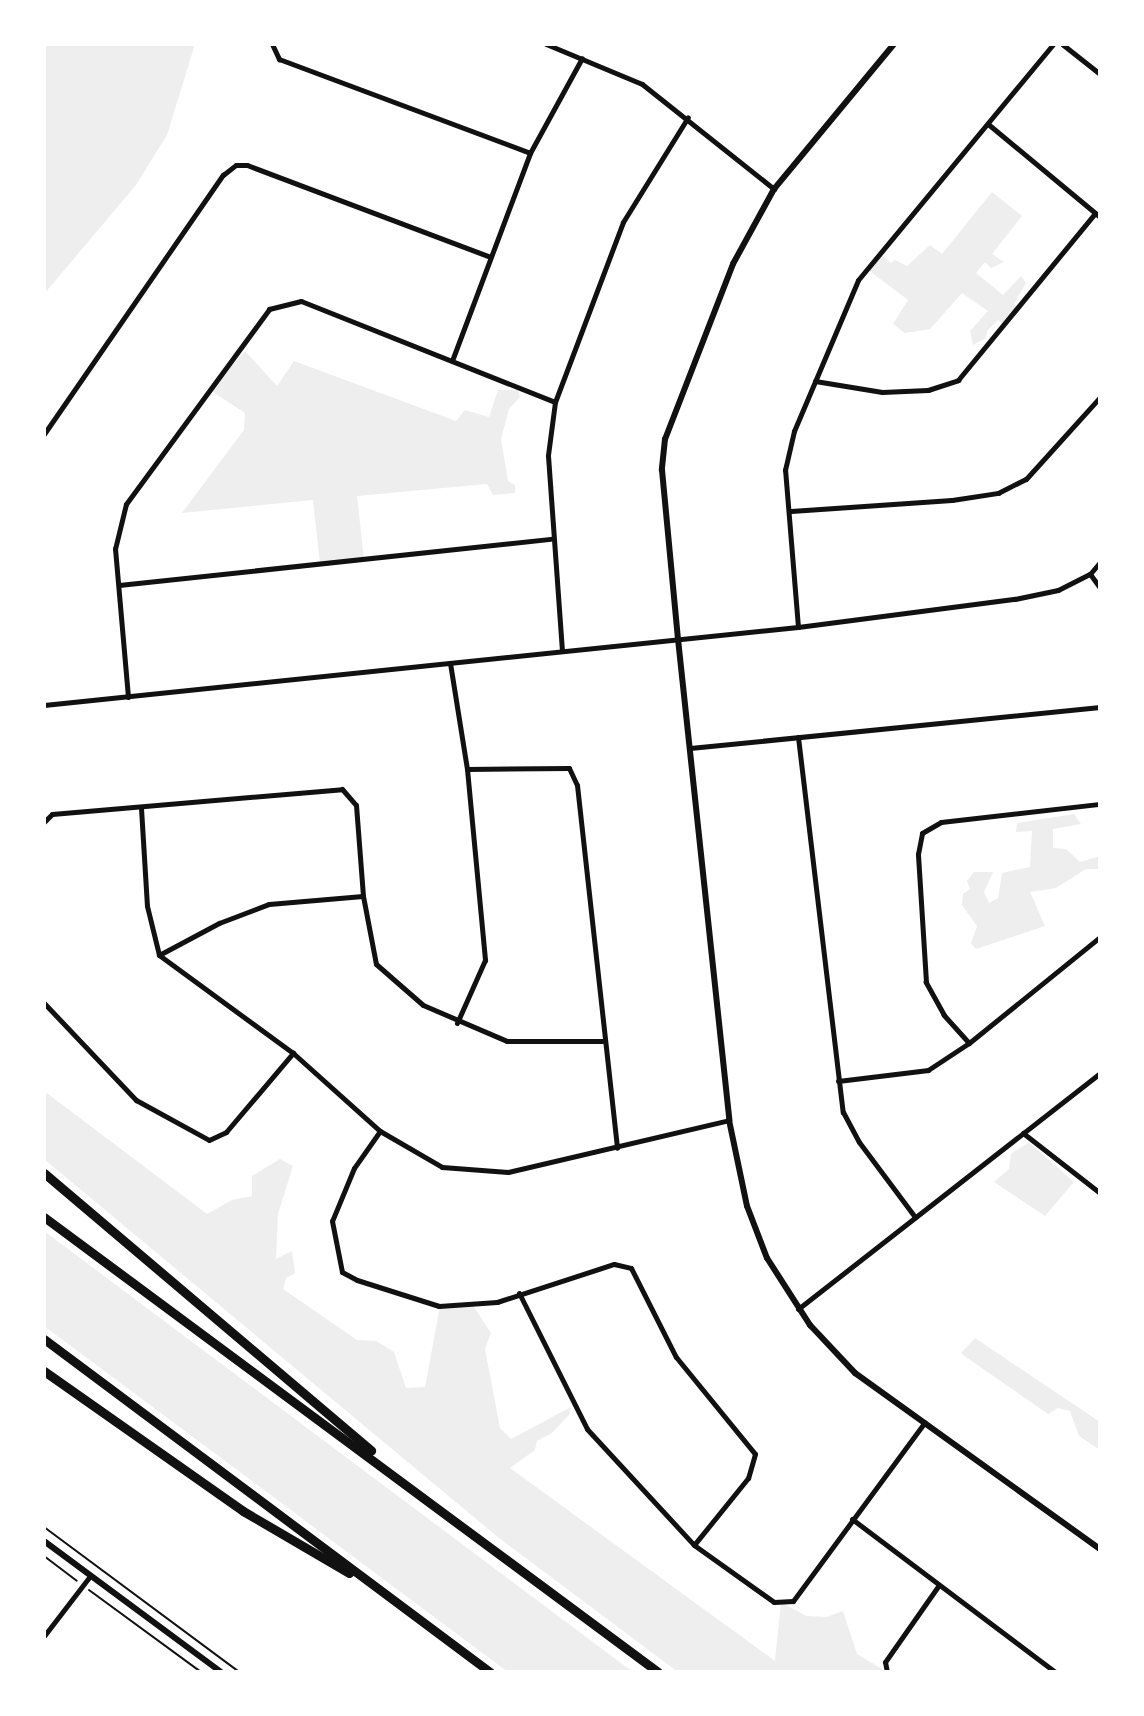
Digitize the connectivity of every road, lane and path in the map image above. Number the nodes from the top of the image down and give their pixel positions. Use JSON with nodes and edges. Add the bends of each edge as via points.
{"nodes":[{"id":1,"x":272,"y":44,"type":"edge"},
{"id":2,"x":546,"y":44,"type":"edge"},
{"id":3,"x":894,"y":44,"type":"edge"},
{"id":4,"x":1053,"y":44,"type":"edge"},
{"id":5,"x":1062,"y":44,"type":"edge"},
{"id":6,"x":582,"y":58,"type":"junction"},
{"id":7,"x":1100,"y":74,"type":"edge"},
{"id":8,"x":688,"y":117,"type":"junction"},
{"id":9,"x":988,"y":124,"type":"junction"},
{"id":10,"x":530,"y":153,"type":"junction"},
{"id":11,"x":774,"y":189,"type":"junction"},
{"id":12,"x":1098,"y":215,"type":"edge"},
{"id":13,"x":490,"y":257,"type":"junction"},
{"id":14,"x":453,"y":358,"type":"junction"},
{"id":15,"x":815,"y":381,"type":"junction"},
{"id":16,"x":1100,"y":397,"type":"edge"},
{"id":17,"x":555,"y":402,"type":"junction"},
{"id":18,"x":44,"y":434,"type":"edge"},
{"id":19,"x":791,"y":511,"type":"junction"},
{"id":20,"x":551,"y":539,"type":"junction"},
{"id":21,"x":1100,"y":562,"type":"edge"},
{"id":22,"x":1090,"y":574,"type":"junction"},
{"id":23,"x":118,"y":585,"type":"junction"},
{"id":24,"x":1100,"y":588,"type":"edge"},
{"id":25,"x":798,"y":627,"type":"junction"},
{"id":26,"x":678,"y":639,"type":"junction"},
{"id":27,"x":562,"y":651,"type":"junction"},
{"id":28,"x":450,"y":663,"type":"junction"},
{"id":29,"x":128,"y":697,"type":"junction"},
{"id":30,"x":44,"y":705,"type":"edge"},
{"id":31,"x":1100,"y":707,"type":"edge"},
{"id":32,"x":798,"y":737,"type":"junction"},
{"id":33,"x":690,"y":748,"type":"junction"},
{"id":34,"x":467,"y":769,"type":"junction"},
{"id":35,"x":1100,"y":804,"type":"edge"},
{"id":36,"x":141,"y":808,"type":"junction"},
{"id":37,"x":44,"y":822,"type":"edge"},
{"id":38,"x":363,"y":896,"type":"junction"},
{"id":39,"x":1100,"y":937,"type":"edge"},
{"id":40,"x":159,"y":955,"type":"junction"},
{"id":41,"x":44,"y":1003,"type":"edge"},
{"id":42,"x":457,"y":1023,"type":"junction"},
{"id":43,"x":602,"y":1041,"type":"junction"},
{"id":44,"x":969,"y":1043,"type":"junction"},
{"id":45,"x":293,"y":1053,"type":"junction"},
{"id":46,"x":1100,"y":1073,"type":"edge"},
{"id":47,"x":838,"y":1081,"type":"junction"},
{"id":48,"x":729,"y":1120,"type":"junction"},
{"id":49,"x":380,"y":1131,"type":"junction"},
{"id":50,"x":1023,"y":1133,"type":"junction"},
{"id":51,"x":617,"y":1148,"type":"junction"},
{"id":52,"x":44,"y":1173,"type":"edge"},
{"id":53,"x":44,"y":1180,"type":"edge"},
{"id":54,"x":1100,"y":1193,"type":"edge"},
{"id":55,"x":78,"y":1203,"type":"junction"},
{"id":56,"x":44,"y":1217,"type":"edge"},
{"id":57,"x":915,"y":1217,"type":"junction"},
{"id":58,"x":519,"y":1293,"type":"junction"},
{"id":59,"x":798,"y":1309,"type":"junction"},
{"id":60,"x":44,"y":1339,"type":"edge"},
{"id":61,"x":44,"y":1371,"type":"edge"},
{"id":62,"x":925,"y":1422,"type":"junction"},
{"id":63,"x":417,"y":1489,"type":"junction"},
{"id":64,"x":852,"y":1519,"type":"junction"},
{"id":65,"x":44,"y":1527,"type":"edge"},
{"id":66,"x":44,"y":1541,"type":"edge"},
{"id":67,"x":694,"y":1545,"type":"junction"},
{"id":68,"x":1100,"y":1549,"type":"edge"},
{"id":69,"x":44,"y":1556,"type":"edge"},
{"id":70,"x":90,"y":1576,"type":"junction"},
{"id":71,"x":72,"y":1577,"type":"dead end"},
{"id":72,"x":939,"y":1585,"type":"junction"},
{"id":73,"x":93,"y":1593,"type":"dead end"},
{"id":74,"x":387,"y":1595,"type":"junction"},
{"id":75,"x":44,"y":1636,"type":"edge"},
{"id":76,"x":201,"y":1672,"type":"edge"},
{"id":77,"x":221,"y":1672,"type":"edge"},
{"id":78,"x":239,"y":1672,"type":"edge"},
{"id":79,"x":491,"y":1672,"type":"edge"},
{"id":80,"x":658,"y":1672,"type":"edge"},
{"id":81,"x":887,"y":1672,"type":"edge"},
{"id":82,"x":1055,"y":1672,"type":"edge"}],
"edges":[{"from":1,"to":10,"type":"street","via":[[279,59]]},
{"from":2,"to":6,"type":"street"},
{"from":3,"to":11,"type":"street"},
{"from":4,"to":9,"type":"street"},
{"from":5,"to":7,"type":"street"},
{"from":6,"to":8,"type":"street","via":[[642,84]]},
{"from":6,"to":10,"type":"street"},
{"from":8,"to":11,"type":"street"},
{"from":8,"to":17,"type":"street","via":[[623,222]]},
{"from":9,"to":12,"type":"street"},
{"from":9,"to":15,"type":"street","via":[[858,280]]},
{"from":10,"to":13,"type":"street"},
{"from":11,"to":26,"type":"street","via":[[733,264],[666,439],[662,470]]},
{"from":12,"to":15,"type":"street","via":[[958,380],[928,390],[882,392]]},
{"from":13,"to":14,"type":"street"},
{"from":13,"to":18,"type":"street","via":[[247,165],[236,165],[223,175]]},
{"from":14,"to":17,"type":"street"},
{"from":14,"to":23,"type":"street","via":[[301,301],[270,309],[126,505],[114,549]]},
{"from":15,"to":19,"type":"street","via":[[794,431],[785,470]]},
{"from":16,"to":19,"type":"street","via":[[1026,479],[998,492],[952,500]]},
{"from":17,"to":20,"type":"street","via":[[548,455]]},
{"from":19,"to":25,"type":"street"},
{"from":20,"to":23,"type":"street"},
{"from":20,"to":27,"type":"street"},
{"from":21,"to":22,"type":"street"},
{"from":22,"to":24,"type":"street"},
{"from":22,"to":25,"type":"street","via":[[1058,590],[1015,599]]},
{"from":23,"to":29,"type":"street"},
{"from":25,"to":26,"type":"street"},
{"from":26,"to":27,"type":"street"},
{"from":26,"to":33,"type":"street"},
{"from":27,"to":28,"type":"street"},
{"from":28,"to":29,"type":"street"},
{"from":28,"to":34,"type":"street"},
{"from":29,"to":30,"type":"street"},
{"from":31,"to":32,"type":"street"},
{"from":32,"to":33,"type":"street"},
{"from":32,"to":47,"type":"street"},
{"from":33,"to":48,"type":"street"},
{"from":34,"to":42,"type":"street","via":[[485,960]]},
{"from":34,"to":43,"type":"street","via":[[569,768],[577,785]]},
{"from":35,"to":44,"type":"street","via":[[942,822],[922,833],[918,854],[926,982],[944,1015]]},
{"from":36,"to":37,"type":"street","via":[[52,814]]},
{"from":36,"to":38,"type":"street","via":[[342,789],[356,805]]},
{"from":36,"to":40,"type":"street","via":[[147,906]]},
{"from":38,"to":40,"type":"street","via":[[269,904],[219,923]]},
{"from":38,"to":42,"type":"street","via":[[376,964],[423,1005]]},
{"from":39,"to":44,"type":"street"},
{"from":40,"to":45,"type":"street"},
{"from":41,"to":45,"type":"street","via":[[136,1100],[209,1140],[226,1132]]},
{"from":42,"to":43,"type":"street","via":[[507,1041]]},
{"from":43,"to":51,"type":"street"},
{"from":44,"to":47,"type":"street","via":[[928,1070]]},
{"from":45,"to":49,"type":"street"},
{"from":46,"to":50,"type":"street"},
{"from":47,"to":57,"type":"street","via":[[844,1112],[859,1142]]},
{"from":48,"to":51,"type":"street"},
{"from":48,"to":59,"type":"street","via":[[747,1206],[767,1258]]},
{"from":49,"to":51,"type":"street","via":[[442,1167],[508,1172]]},
{"from":49,"to":58,"type":"street","via":[[354,1168],[332,1221],[342,1272],[439,1306],[497,1302]]},
{"from":50,"to":54,"type":"street"},
{"from":50,"to":57,"type":"street"},
{"from":52,"to":55,"type":"highway"},
{"from":53,"to":55,"type":"highway"},
{"from":55,"to":63,"type":"highway"},
{"from":56,"to":63,"type":"highway"},
{"from":57,"to":59,"type":"street"},
{"from":58,"to":67,"type":"street","via":[[587,1429]]},
{"from":58,"to":67,"type":"street","via":[[614,1264],[631,1268],[676,1357],[755,1454],[748,1478]]},
{"from":59,"to":62,"type":"street","via":[[855,1373]]},
{"from":60,"to":74,"type":"highway"},
{"from":61,"to":74,"type":"highway","via":[[243,1511]]},
{"from":62,"to":64,"type":"street"},
{"from":62,"to":68,"type":"street"},
{"from":63,"to":80,"type":"highway"},
{"from":64,"to":67,"type":"street","via":[[793,1601],[774,1602]]},
{"from":64,"to":72,"type":"street"},
{"from":65,"to":78,"type":"path"},
{"from":66,"to":70,"type":"street"},
{"from":69,"to":71,"type":"path"},
{"from":70,"to":75,"type":"street"},
{"from":70,"to":77,"type":"street"},
{"from":72,"to":81,"type":"street","via":[[885,1662]]},
{"from":72,"to":82,"type":"street"},
{"from":73,"to":76,"type":"path"},
{"from":74,"to":79,"type":"highway"}]}
